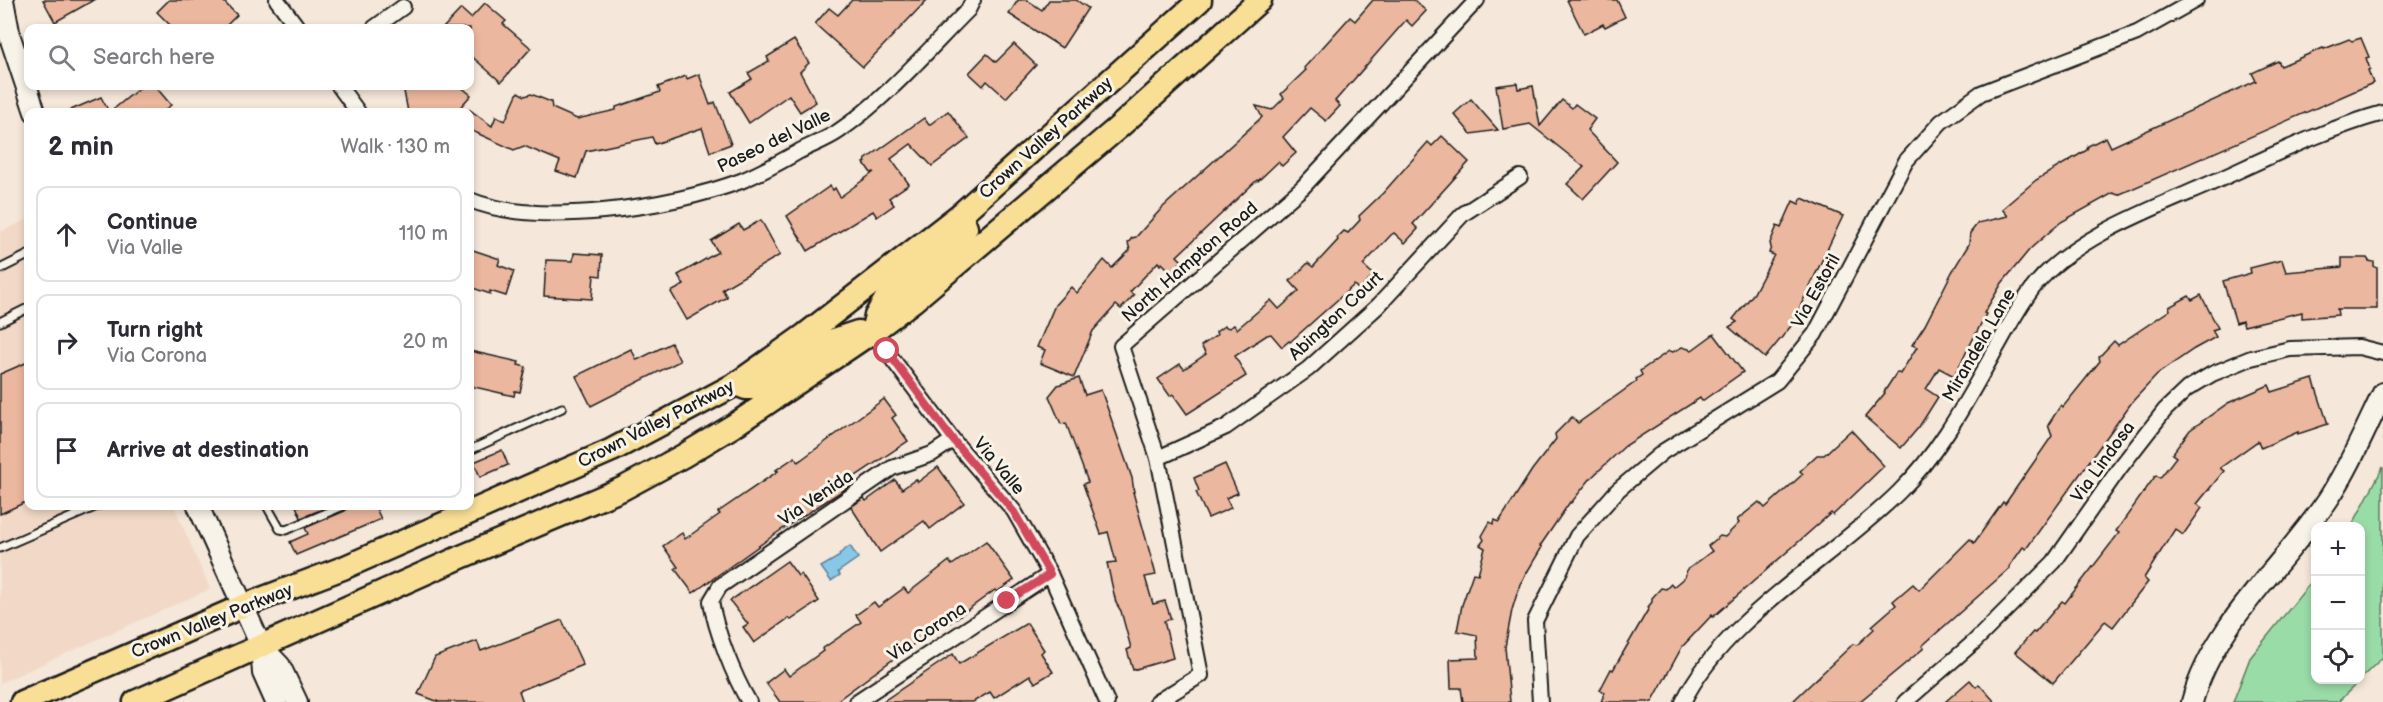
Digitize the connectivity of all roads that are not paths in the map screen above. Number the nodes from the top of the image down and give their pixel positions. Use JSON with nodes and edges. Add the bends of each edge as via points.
{"nodes":[{"id":1,"x":3,"y":0,"type":"edge"},
{"id":2,"x":278,"y":0,"type":"edge"},
{"id":3,"x":973,"y":0,"type":"edge"},
{"id":4,"x":1200,"y":0,"type":"edge"},
{"id":5,"x":1260,"y":0,"type":"edge"},
{"id":6,"x":1477,"y":0,"type":"edge"},
{"id":7,"x":2196,"y":0,"type":"edge"},
{"id":8,"x":403,"y":7,"type":"dead end"},
{"id":9,"x":295,"y":24,"type":"edge"},
{"id":10,"x":380,"y":24,"type":"edge"},
{"id":11,"x":24,"y":79,"type":"edge"},
{"id":12,"x":28,"y":90,"type":"edge"},
{"id":13,"x":342,"y":90,"type":"edge"},
{"id":14,"x":34,"y":108,"type":"edge"},
{"id":15,"x":355,"y":108,"type":"edge"},
{"id":16,"x":2383,"y":113,"type":"edge"},
{"id":17,"x":1521,"y":177,"type":"dead end"},
{"id":18,"x":474,"y":202,"type":"edge"},
{"id":19,"x":961,"y":214,"type":"junction"},
{"id":20,"x":24,"y":257,"type":"edge"},
{"id":21,"x":0,"y":269,"type":"edge"},
{"id":22,"x":24,"y":310,"type":"edge"},
{"id":23,"x":0,"y":322,"type":"edge"},
{"id":24,"x":872,"y":332,"type":"junction"},
{"id":25,"x":2383,"y":353,"type":"edge"},
{"id":26,"x":736,"y":384,"type":"junction"},
{"id":27,"x":2383,"y":393,"type":"edge"},
{"id":28,"x":562,"y":408,"type":"dead end"},
{"id":29,"x":953,"y":440,"type":"junction"},
{"id":30,"x":474,"y":448,"type":"edge"},
{"id":31,"x":1158,"y":458,"type":"junction"},
{"id":32,"x":88,"y":510,"type":"edge"},
{"id":33,"x":200,"y":510,"type":"edge"},
{"id":34,"x":269,"y":510,"type":"edge"},
{"id":35,"x":334,"y":510,"type":"edge"},
{"id":36,"x":0,"y":548,"type":"edge"},
{"id":37,"x":1050,"y":574,"type":"junction"},
{"id":38,"x":243,"y":606,"type":"junction"},
{"id":39,"x":261,"y":646,"type":"junction"},
{"id":40,"x":22,"y":702,"type":"edge"},
{"id":41,"x":135,"y":702,"type":"edge"},
{"id":42,"x":276,"y":702,"type":"edge"},
{"id":43,"x":297,"y":702,"type":"edge"},
{"id":44,"x":749,"y":702,"type":"edge"},
{"id":45,"x":856,"y":702,"type":"edge"},
{"id":46,"x":1107,"y":702,"type":"edge"},
{"id":47,"x":1157,"y":702,"type":"edge"},
{"id":48,"x":1540,"y":702,"type":"edge"},
{"id":49,"x":1683,"y":702,"type":"edge"},
{"id":50,"x":1905,"y":702,"type":"edge"},
{"id":51,"x":2192,"y":702,"type":"edge"}],
"edges":[{"from":1,"to":11,"type":"street"},
{"from":2,"to":9,"type":"street"},
{"from":3,"to":18,"type":"street","name":"Paseo del Valle","via":[[968,10],[873,105],[837,133],[742,180],[696,195],[605,211],[532,214],[488,208]]},
{"from":4,"to":19,"type":"main road","name":"Crown Valley Parkway"},
{"from":5,"to":24,"type":"main road","name":"Crown Valley Parkway","via":[[1120,126]]},
{"from":6,"to":31,"type":"street","name":"North Hampton Road","via":[[1303,187],[1121,346]]},
{"from":7,"to":48,"type":"street","name":"Via Estoril","via":[[2138,33],[1981,93],[1941,122],[1906,161],[1815,334],[1777,381],[1664,451],[1618,490],[1577,536],[1535,621]]},
{"from":8,"to":10,"type":"street"},
{"from":12,"to":14,"type":"street"},
{"from":13,"to":15,"type":"street"},
{"from":16,"to":49,"type":"street","name":"Mirandela Lane","via":[[2322,134],[2134,218],[2066,254],[2037,283],[1956,421],[1929,459],[1899,492],[1735,632],[1694,681]]},
{"from":17,"to":31,"type":"street","name":"Abington Court","via":[[1463,214],[1378,306],[1308,369],[1226,427]]},
{"from":19,"to":24,"type":"main road","via":[[966,228],[887,297]]},
{"from":19,"to":26,"type":"main road","name":"Crown Valley Parkway"},
{"from":20,"to":21,"type":"lane"},
{"from":22,"to":23,"type":"lane"},
{"from":24,"to":26,"type":"main road","via":[[831,341],[758,388]]},
{"from":24,"to":29,"type":"street","name":"Via Valle"},
{"from":24,"to":39,"type":"main road","name":"Crown Valley Parkway","via":[[733,426],[622,489]]},
{"from":25,"to":50,"type":"street","name":"Via Lindosa","via":[[2359,347],[2290,349],[2251,357],[2187,389],[2118,469],[2054,562],[1974,642]]},
{"from":26,"to":38,"type":"main road","name":"Crown Valley Parkway","via":[[612,450],[344,568]]},
{"from":27,"to":51,"type":"street","via":[[2329,498],[2215,647]]},
{"from":28,"to":30,"type":"lane"},
{"from":29,"to":37,"type":"street","name":"Via Valle","via":[[1014,512]]},
{"from":29,"to":44,"type":"street","name":"Via Venida","via":[[932,454],[892,468],[720,586],[711,601],[713,617]]},
{"from":31,"to":47,"type":"street","name":"North Hampton Road","via":[[1202,675]]},
{"from":32,"to":36,"type":"lane"},
{"from":33,"to":38,"type":"street"},
{"from":34,"to":35,"type":"lane","via":[[280,529],[286,530]]},
{"from":37,"to":45,"type":"street","name":"Via Corona"},
{"from":37,"to":46,"type":"street","name":"Via Valle"},
{"from":38,"to":39,"type":"street"},
{"from":38,"to":40,"type":"main road","name":"Crown Valley Parkway"},
{"from":39,"to":41,"type":"main road","name":"Crown Valley Parkway"},
{"from":39,"to":42,"type":"street","via":[[263,673]]},
{"from":39,"to":43,"type":"street","via":[[280,666]]}]}
